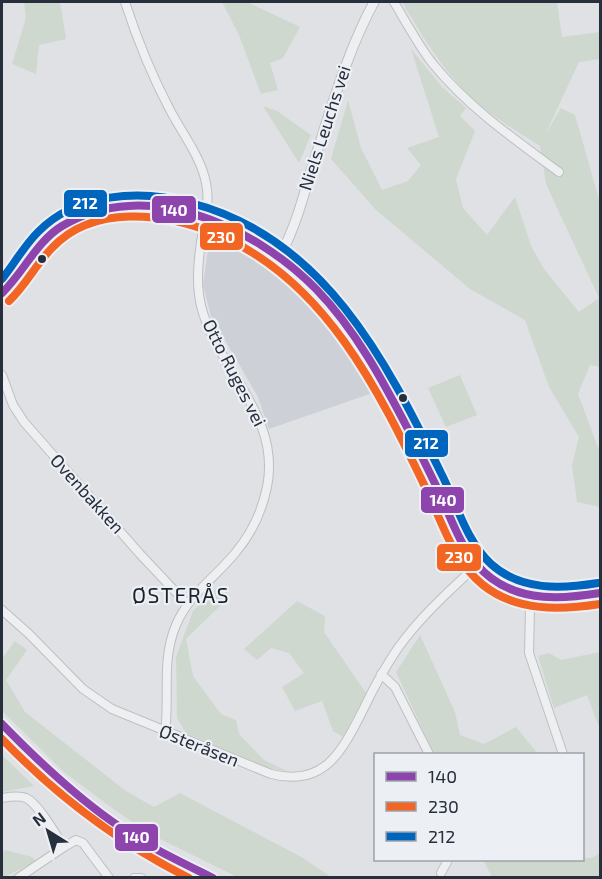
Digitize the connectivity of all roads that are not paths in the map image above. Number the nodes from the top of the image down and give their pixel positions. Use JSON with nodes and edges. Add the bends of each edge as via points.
{"nodes":[{"id":1,"x":125,"y":2,"type":"edge"},
{"id":2,"x":374,"y":2,"type":"edge"},
{"id":3,"x":394,"y":2,"type":"edge"},
{"id":4,"x":559,"y":172,"type":"dead end"},
{"id":5,"x":207,"y":218,"type":"junction"},
{"id":6,"x":280,"y":256,"type":"junction"},
{"id":7,"x":2,"y":293,"type":"edge"},
{"id":8,"x":2,"y":375,"type":"edge"},
{"id":9,"x":477,"y":565,"type":"junction"},
{"id":10,"x":600,"y":593,"type":"edge"},
{"id":11,"x":534,"y":596,"type":"junction"},
{"id":12,"x":187,"y":604,"type":"junction"},
{"id":13,"x":2,"y":610,"type":"edge"},
{"id":14,"x":381,"y":674,"type":"junction"},
{"id":15,"x":2,"y":724,"type":"edge"},
{"id":16,"x":165,"y":732,"type":"junction"},
{"id":17,"x":428,"y":753,"type":"edge"},
{"id":18,"x":563,"y":753,"type":"edge"},
{"id":19,"x":2,"y":798,"type":"edge"},
{"id":20,"x":64,"y":847,"type":"junction"},
{"id":21,"x":447,"y":861,"type":"edge"},
{"id":22,"x":441,"y":873,"type":"dead end"},
{"id":23,"x":18,"y":878,"type":"edge"},
{"id":24,"x":109,"y":878,"type":"edge"},
{"id":25,"x":134,"y":878,"type":"edge"},
{"id":26,"x":141,"y":878,"type":"edge"},
{"id":27,"x":214,"y":878,"type":"edge"}],
"edges":[{"from":1,"to":5,"type":"street","name":"Otto Ruges vei","via":[[162,94],[206,181]]},
{"from":2,"to":6,"type":"street","name":"Niels Leuchs vei","via":[[343,71],[302,202]]},
{"from":3,"to":4,"type":"street","via":[[432,63],[467,102]]},
{"from":5,"to":6,"type":"street"},
{"from":5,"to":7,"type":"street","via":[[134,205],[112,206],[84,215],[45,239]]},
{"from":5,"to":12,"type":"street","name":"Otto Ruges vei","via":[[198,262],[199,300],[217,344],[258,415],[267,442],[269,472],[260,510],[246,539]]},
{"from":6,"to":9,"type":"street","via":[[317,289],[364,351],[399,410]]},
{"from":8,"to":12,"type":"street","name":"Ovenbakken","via":[[24,422]]},
{"from":9,"to":11,"type":"street","via":[[491,579]]},
{"from":9,"to":14,"type":"street","name":"Østeråsen","via":[[414,628]]},
{"from":10,"to":11,"type":"street","via":[[559,599]]},
{"from":11,"to":18,"type":"street","via":[[529,653]]},
{"from":12,"to":16,"type":"street","name":"Otto Ruges vei","via":[[176,624],[166,660]]},
{"from":13,"to":16,"type":"street","name":"Østeråsen","via":[[83,689],[122,714]]},
{"from":14,"to":16,"type":"street","name":"Østeråsen","via":[[339,753],[311,775],[286,778],[271,774]]},
{"from":14,"to":17,"type":"street","via":[[395,687]]},
{"from":15,"to":27,"type":"main road","via":[[95,809],[149,845]]},
{"from":19,"to":20,"type":"street","via":[[27,798]]},
{"from":20,"to":23,"type":"street"},
{"from":20,"to":24,"type":"street","via":[[76,840],[83,843]]},
{"from":21,"to":22,"type":"street"},
{"from":25,"to":26,"type":"street"}]}
